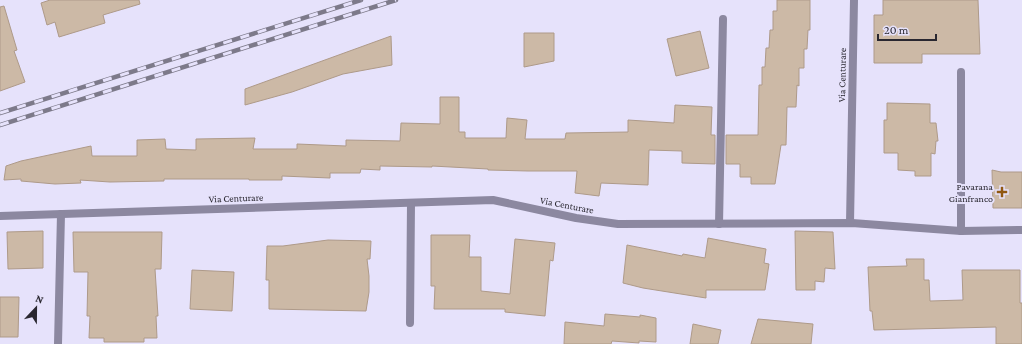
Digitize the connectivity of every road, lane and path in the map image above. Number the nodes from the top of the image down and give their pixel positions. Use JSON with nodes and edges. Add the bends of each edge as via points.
{"nodes":[{"id":1,"x":854,"y":0,"type":"edge"},
{"id":2,"x":723,"y":19,"type":"dead end"},
{"id":3,"x":961,"y":72,"type":"dead end"},
{"id":4,"x":411,"y":203,"type":"junction"},
{"id":5,"x":61,"y":214,"type":"junction"},
{"id":6,"x":0,"y":216,"type":"edge"},
{"id":7,"x":850,"y":223,"type":"junction"},
{"id":8,"x":719,"y":224,"type":"junction"},
{"id":9,"x":961,"y":230,"type":"junction"},
{"id":10,"x":1022,"y":230,"type":"edge"},
{"id":11,"x":410,"y":323,"type":"dead end"},
{"id":12,"x":58,"y":344,"type":"edge"}],
"edges":[{"from":1,"to":7,"type":"street","name":"Via Centurare"},
{"from":2,"to":8,"type":"street"},
{"from":3,"to":9,"type":"street"},
{"from":4,"to":5,"type":"street","name":"Via Centurare"},
{"from":4,"to":8,"type":"street","name":"Via Centurare","via":[[493,200],[576,218],[618,224]]},
{"from":4,"to":11,"type":"street"},
{"from":5,"to":6,"type":"street","name":"Via Centurare"},
{"from":5,"to":12,"type":"street"},
{"from":7,"to":8,"type":"street","name":"Via Centurare"},
{"from":7,"to":9,"type":"street","name":"Via Centurare"},
{"from":9,"to":10,"type":"street","name":"Via Centurare"}]}
